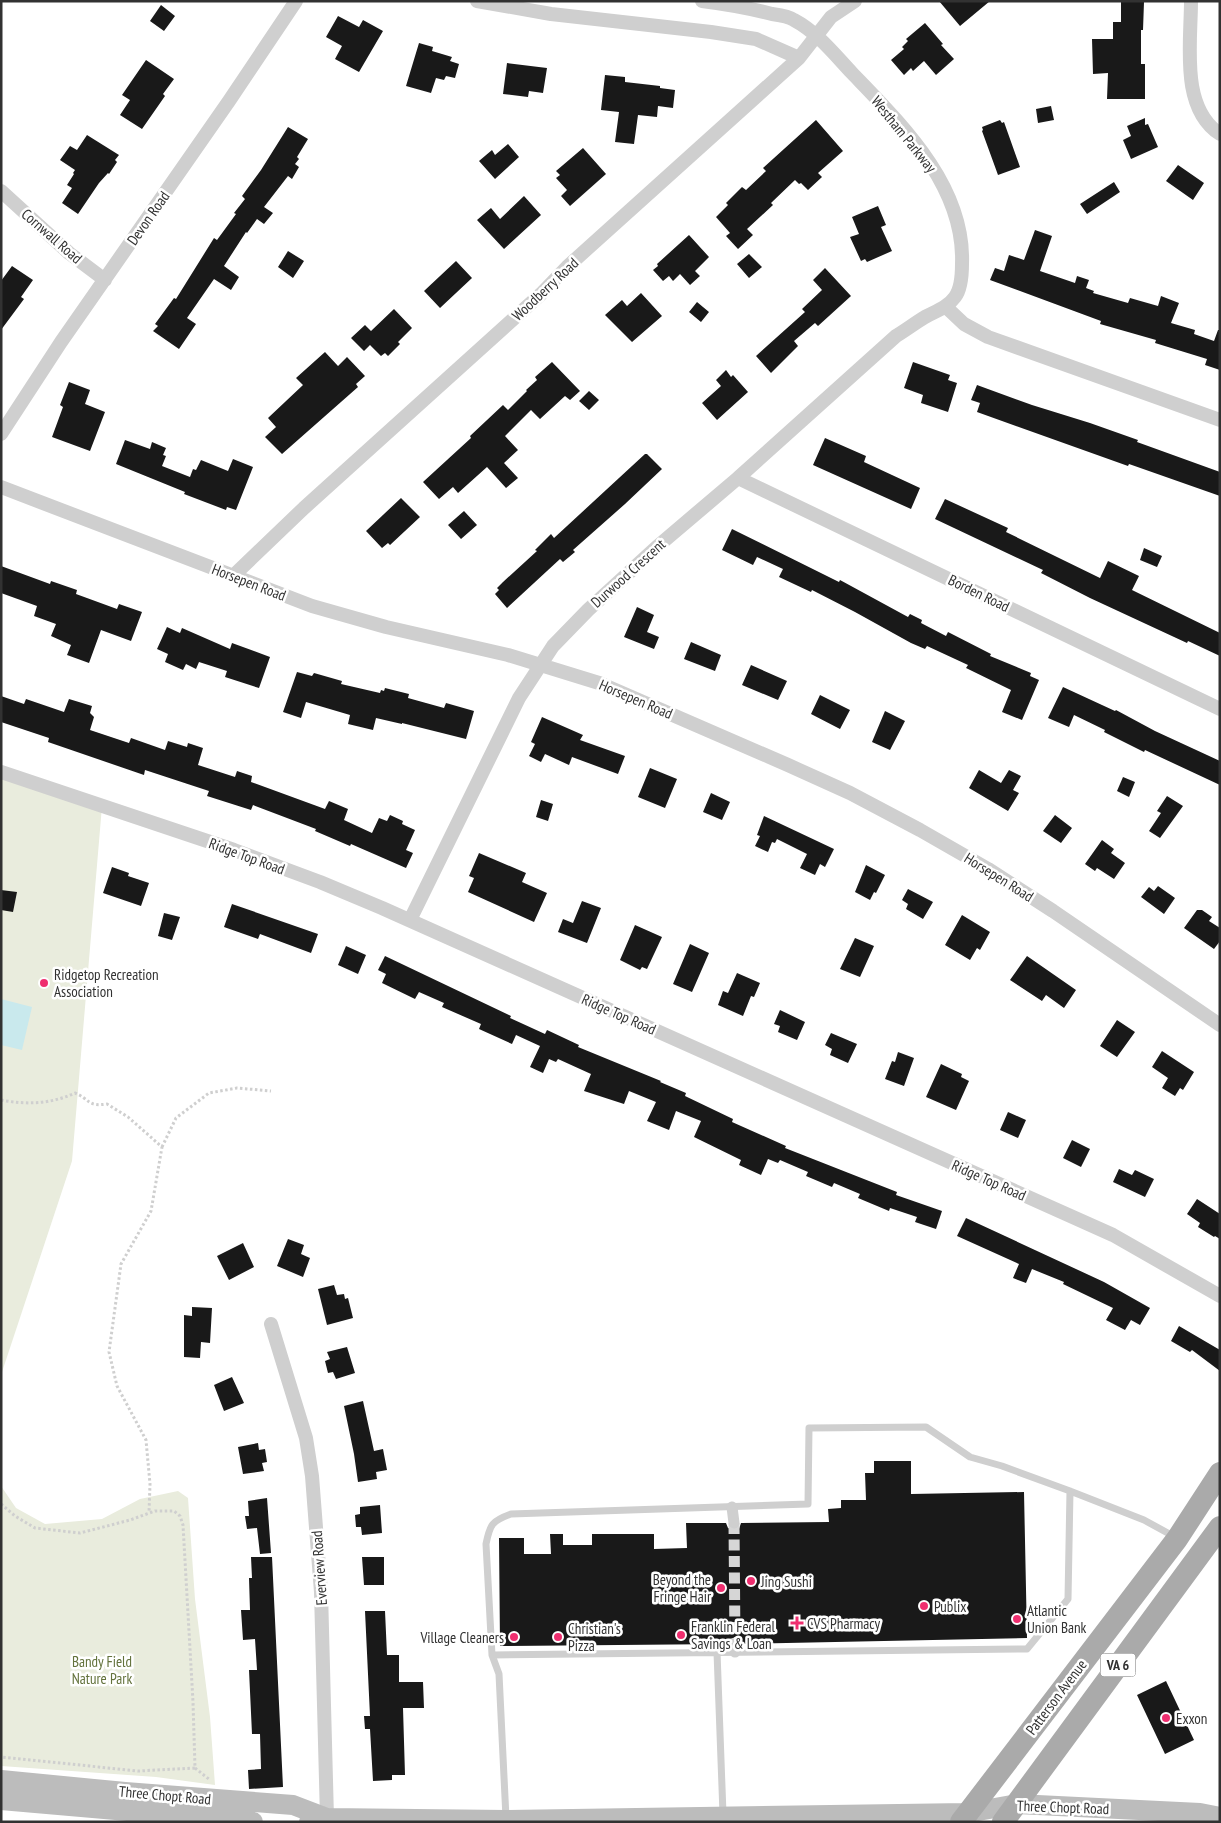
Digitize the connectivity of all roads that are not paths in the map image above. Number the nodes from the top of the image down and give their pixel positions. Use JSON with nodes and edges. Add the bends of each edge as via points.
{"nodes":[{"id":1,"x":296,"y":1,"type":"edge"},
{"id":2,"x":477,"y":1,"type":"edge"},
{"id":3,"x":702,"y":1,"type":"edge"},
{"id":4,"x":855,"y":1,"type":"edge"},
{"id":5,"x":1191,"y":1,"type":"edge"},
{"id":6,"x":817,"y":36,"type":"junction"},
{"id":7,"x":799,"y":58,"type":"junction"},
{"id":8,"x":1220,"y":134,"type":"edge"},
{"id":9,"x":1,"y":191,"type":"edge"},
{"id":10,"x":105,"y":280,"type":"junction"},
{"id":11,"x":946,"y":307,"type":"junction"},
{"id":12,"x":1220,"y":420,"type":"edge"},
{"id":13,"x":1,"y":434,"type":"edge"},
{"id":14,"x":738,"y":478,"type":"junction"},
{"id":15,"x":1,"y":487,"type":"edge"},
{"id":16,"x":233,"y":576,"type":"junction"},
{"id":17,"x":540,"y":665,"type":"junction"},
{"id":18,"x":1220,"y":709,"type":"edge"},
{"id":19,"x":1,"y":772,"type":"edge"},
{"id":20,"x":410,"y":920,"type":"junction"},
{"id":21,"x":1220,"y":1025,"type":"edge"},
{"id":22,"x":1220,"y":1296,"type":"edge"},
{"id":23,"x":271,"y":1324,"type":"dead end"},
{"id":24,"x":1220,"y":1473,"type":"edge"},
{"id":25,"x":1070,"y":1491,"type":"junction"},
{"id":26,"x":732,"y":1507,"type":"junction"},
{"id":27,"x":734,"y":1523,"type":"tunnel mouth"},
{"id":28,"x":1220,"y":1527,"type":"edge"},
{"id":29,"x":1177,"y":1539,"type":"junction"},
{"id":30,"x":717,"y":1652,"type":"junction"},
{"id":31,"x":492,"y":1655,"type":"junction"},
{"id":32,"x":1,"y":1780,"type":"edge"},
{"id":33,"x":1,"y":1800,"type":"edge"},
{"id":34,"x":1017,"y":1804,"type":"junction"},
{"id":35,"x":124,"y":1808,"type":"edge"},
{"id":36,"x":964,"y":1817,"type":"edge"},
{"id":37,"x":1220,"y":1817,"type":"edge"},
{"id":38,"x":731,"y":1818,"type":"edge"},
{"id":39,"x":780,"y":1818,"type":"edge"},
{"id":40,"x":836,"y":1818,"type":"edge"},
{"id":41,"x":660,"y":1819,"type":"edge"},
{"id":42,"x":318,"y":1820,"type":"edge"},
{"id":43,"x":506,"y":1820,"type":"junction"},
{"id":44,"x":564,"y":1820,"type":"edge"},
{"id":45,"x":597,"y":1820,"type":"edge"},
{"id":46,"x":472,"y":1821,"type":"edge"},
{"id":47,"x":253,"y":1822,"type":"edge"},
{"id":48,"x":1001,"y":1822,"type":"edge"}],
"edges":[{"from":1,"to":10,"type":"street","name":"Devon Road"},
{"from":2,"to":7,"type":"street","via":[[551,14],[756,39]]},
{"from":3,"to":6,"type":"street","name":"Westham Parkway","via":[[793,19]]},
{"from":4,"to":6,"type":"street","name":"Woodberry Road","via":[[831,17]]},
{"from":5,"to":8,"type":"street","via":[[1193,95],[1202,118]]},
{"from":6,"to":7,"type":"street","name":"Woodberry Road"},
{"from":6,"to":11,"type":"street","name":"Westham Parkway","via":[[891,114],[941,181],[960,230],[963,255],[957,296]]},
{"from":7,"to":16,"type":"street","name":"Woodberry Road"},
{"from":9,"to":10,"type":"street","name":"Cornwall Road","via":[[69,253]]},
{"from":10,"to":13,"type":"street","name":"Devon Road"},
{"from":11,"to":12,"type":"street","via":[[964,324],[988,337]]},
{"from":11,"to":14,"type":"street","name":"Durwood Crescent","via":[[896,336]]},
{"from":14,"to":17,"type":"street","name":"Durwood Crescent","via":[[588,610],[553,646]]},
{"from":14,"to":18,"type":"street","name":"Borden Road"},
{"from":15,"to":16,"type":"street","name":"Horsepen Road"},
{"from":16,"to":17,"type":"street","name":"Horsepen Road","via":[[312,606]]},
{"from":17,"to":20,"type":"street","name":"Durwood Crescent","via":[[518,698]]},
{"from":17,"to":21,"type":"street","name":"Horsepen Road","via":[[635,698],[841,789],[920,830],[988,868]]},
{"from":19,"to":20,"type":"street","name":"Ridge Top Road","via":[[320,882]]},
{"from":20,"to":22,"type":"street","name":"Ridge Top Road","via":[[1113,1235]]},
{"from":23,"to":42,"type":"street","name":"Everview Road","via":[[306,1438],[312,1476],[321,1592]]},
{"from":24,"to":29,"type":"main road","name":"Patterson Avenue","number":"VA 6"},
{"from":25,"to":26,"type":"lane","via":[[970,1457],[926,1427],[809,1428],[808,1504]]},
{"from":25,"to":29,"type":"lane","via":[[1144,1520]]},
{"from":25,"to":30,"type":"lane","via":[[1068,1598],[1026,1649],[735,1648]]},
{"from":26,"to":27,"type":"street"},
{"from":26,"to":31,"type":"lane","via":[[511,1514],[497,1519],[489,1528],[486,1544]]},
{"from":28,"to":34,"type":"main road","name":"Patterson Avenue","number":"VA 6"},
{"from":29,"to":36,"type":"main road","name":"Patterson Avenue","number":"VA 6"},
{"from":30,"to":31,"type":"lane"},
{"from":30,"to":38,"type":"lane"},
{"from":31,"to":43,"type":"lane","via":[[499,1674]]},
{"from":32,"to":35,"type":"main road","name":"Three Chopt Road"},
{"from":33,"to":35,"type":"main road","name":"Three Chopt Road"},
{"from":34,"to":36,"type":"main road","name":"Three Chopt Road"},
{"from":34,"to":37,"type":"main road","name":"Three Chopt Road","via":[[1200,1813]]},
{"from":34,"to":48,"type":"main road","name":"Patterson Avenue","number":"VA 6"},
{"from":35,"to":42,"type":"main road","name":"Three Chopt Road","via":[[293,1805]]},
{"from":35,"to":47,"type":"main road","name":"Three Chopt Road"},
{"from":36,"to":40,"type":"main road","name":"Three Chopt Road"},
{"from":36,"to":48,"type":"main road","name":"Three Chopt Road"},
{"from":38,"to":39,"type":"main road","name":"Three Chopt Road"},
{"from":38,"to":41,"type":"main road","name":"Three Chopt Road"},
{"from":39,"to":40,"type":"main road","name":"Three Chopt Road"},
{"from":41,"to":45,"type":"main road","name":"Three Chopt Road"},
{"from":42,"to":46,"type":"main road","name":"Three Chopt Road"},
{"from":43,"to":44,"type":"main road","name":"Three Chopt Road"},
{"from":43,"to":46,"type":"main road","name":"Three Chopt Road"},
{"from":44,"to":45,"type":"main road","name":"Three Chopt Road"}]}
